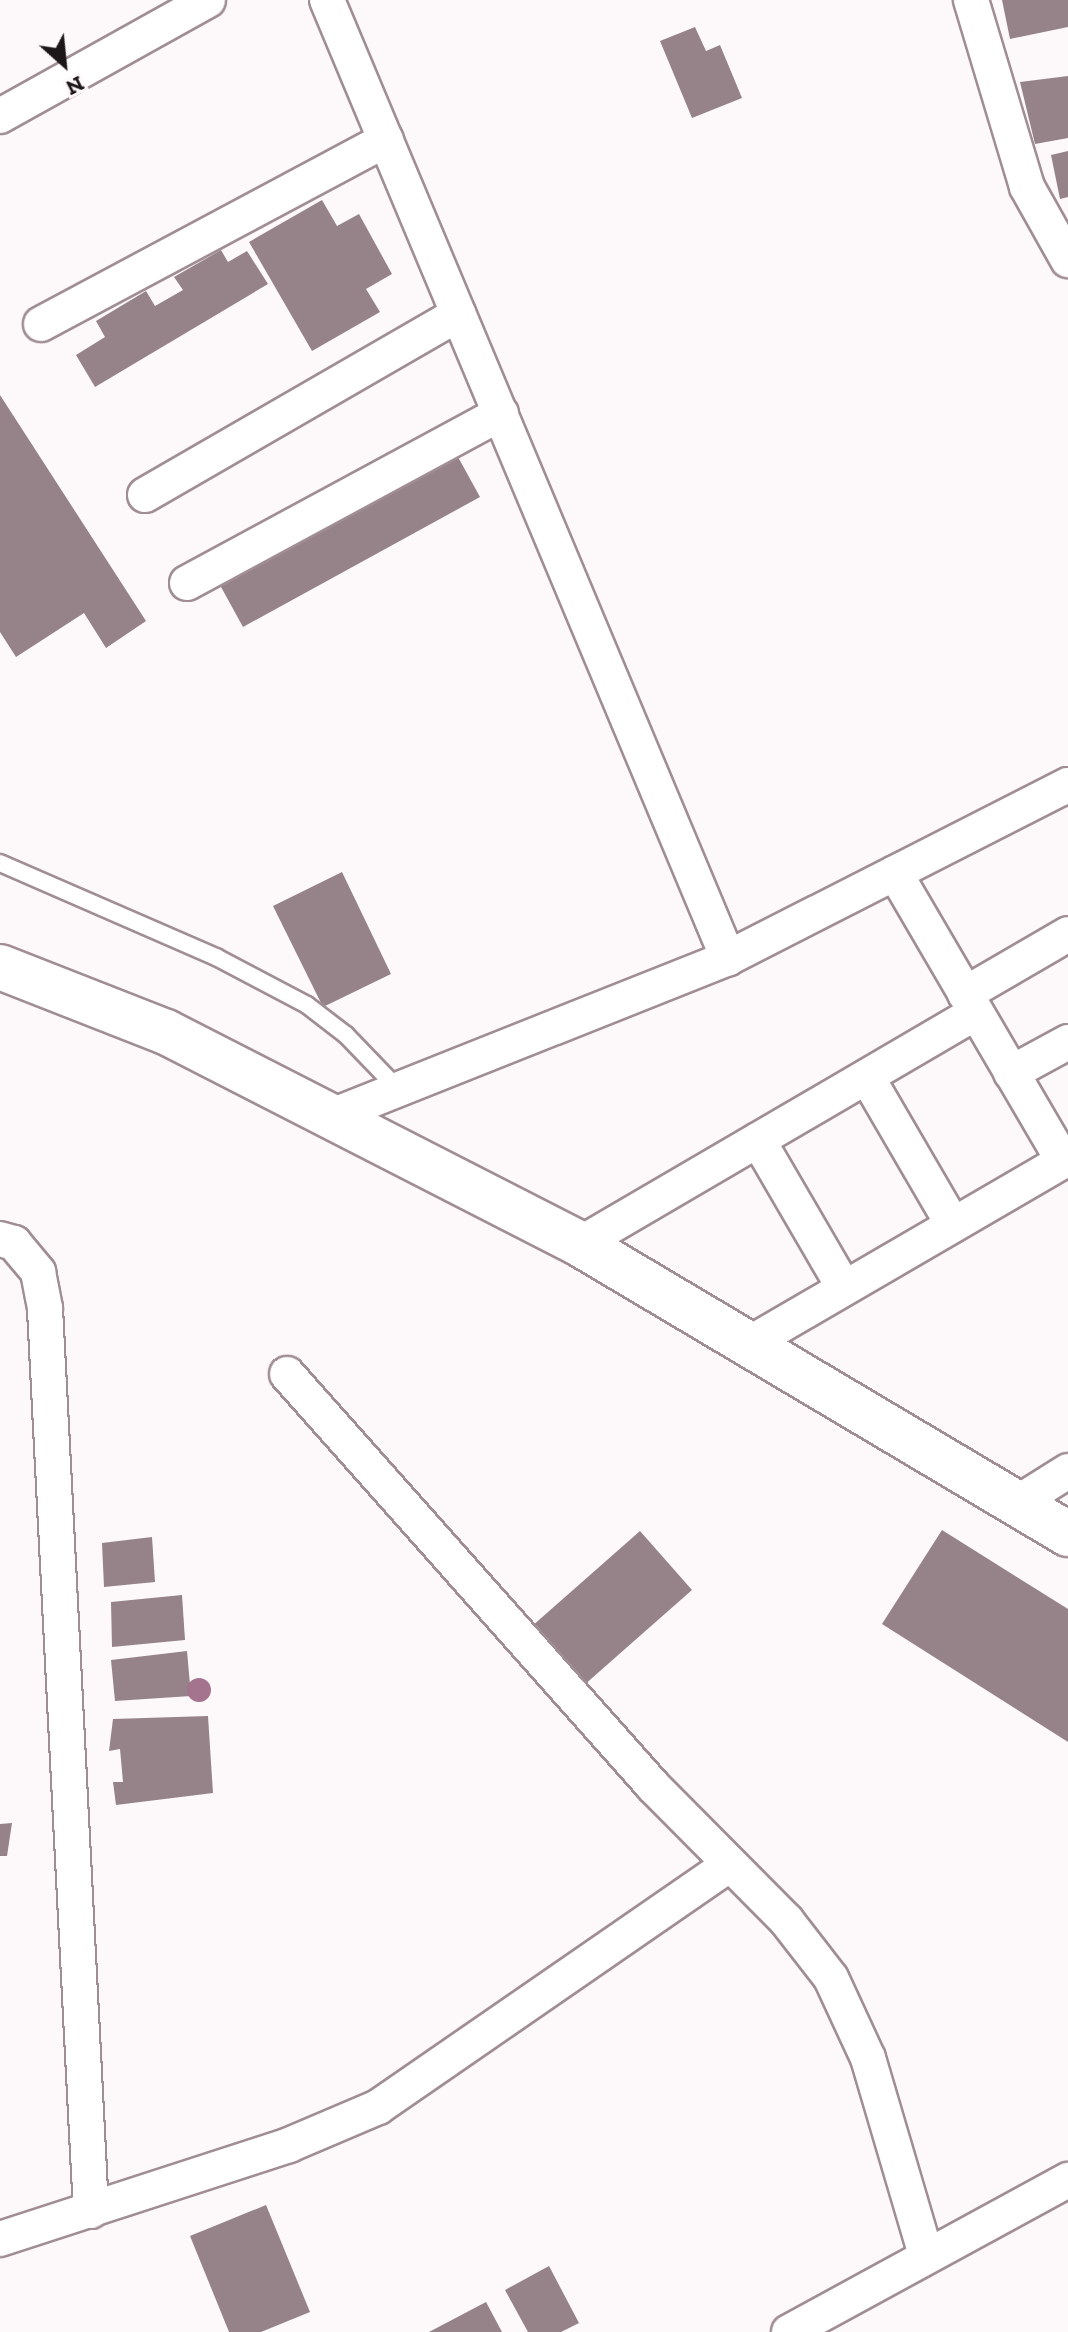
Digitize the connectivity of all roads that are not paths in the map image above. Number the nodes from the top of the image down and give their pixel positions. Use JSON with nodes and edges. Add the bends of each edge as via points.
{"nodes":[{"id":1,"x":208,"y":0,"type":"edge"},
{"id":2,"x":327,"y":0,"type":"edge"},
{"id":3,"x":971,"y":0,"type":"edge"},
{"id":4,"x":0,"y":116,"type":"edge"},
{"id":5,"x":386,"y":140,"type":"junction"},
{"id":6,"x":1068,"y":260,"type":"edge"},
{"id":7,"x":459,"y":314,"type":"junction"},
{"id":8,"x":41,"y":324,"type":"dead end"},
{"id":9,"x":501,"y":413,"type":"junction"},
{"id":10,"x":145,"y":495,"type":"dead end"},
{"id":11,"x":187,"y":583,"type":"dead end"},
{"id":12,"x":1068,"y":785,"type":"edge"},
{"id":13,"x":0,"y":863,"type":"edge"},
{"id":14,"x":895,"y":873,"type":"junction"},
{"id":15,"x":1068,"y":934,"type":"edge"},
{"id":16,"x":728,"y":958,"type":"junction"},
{"id":17,"x":0,"y":967,"type":"edge"},
{"id":18,"x":971,"y":1003,"type":"junction"},
{"id":19,"x":1068,"y":1042,"type":"edge"},
{"id":20,"x":1011,"y":1073,"type":"junction"},
{"id":21,"x":867,"y":1077,"type":"junction"},
{"id":22,"x":398,"y":1089,"type":"junction"},
{"id":23,"x":334,"y":1115,"type":"junction"},
{"id":24,"x":758,"y":1140,"type":"junction"},
{"id":25,"x":1065,"y":1159,"type":"edge"},
{"id":26,"x":953,"y":1225,"type":"junction"},
{"id":27,"x":0,"y":1239,"type":"edge"},
{"id":28,"x":580,"y":1244,"type":"junction"},
{"id":29,"x":844,"y":1288,"type":"junction"},
{"id":30,"x":747,"y":1345,"type":"junction"},
{"id":31,"x":287,"y":1374,"type":"dead end"},
{"id":32,"x":1068,"y":1471,"type":"edge"},
{"id":33,"x":1017,"y":1503,"type":"junction"},
{"id":34,"x":1068,"y":1534,"type":"edge"},
{"id":35,"x":727,"y":1866,"type":"junction"},
{"id":36,"x":1068,"y":2180,"type":"edge"},
{"id":37,"x":91,"y":2211,"type":"junction"},
{"id":38,"x":0,"y":2239,"type":"edge"},
{"id":39,"x":926,"y":2255,"type":"junction"},
{"id":40,"x":789,"y":2332,"type":"edge"}],
"edges":[{"from":1,"to":4,"type":"street"},
{"from":2,"to":5,"type":"street"},
{"from":3,"to":6,"type":"street","via":[[1027,187]]},
{"from":5,"to":7,"type":"street"},
{"from":5,"to":8,"type":"street"},
{"from":7,"to":9,"type":"street"},
{"from":7,"to":10,"type":"street"},
{"from":9,"to":11,"type":"street"},
{"from":9,"to":16,"type":"street"},
{"from":12,"to":14,"type":"street"},
{"from":13,"to":22,"type":"lane","via":[[216,957],[307,1005],[346,1035]]},
{"from":14,"to":16,"type":"street"},
{"from":14,"to":18,"type":"street"},
{"from":15,"to":18,"type":"street"},
{"from":16,"to":22,"type":"street"},
{"from":17,"to":23,"type":"street","via":[[166,1032]]},
{"from":18,"to":20,"type":"street"},
{"from":18,"to":21,"type":"street"},
{"from":19,"to":20,"type":"street"},
{"from":20,"to":25,"type":"street"},
{"from":21,"to":24,"type":"street"},
{"from":21,"to":26,"type":"street"},
{"from":22,"to":23,"type":"street"},
{"from":23,"to":28,"type":"street"},
{"from":24,"to":28,"type":"street"},
{"from":24,"to":29,"type":"street"},
{"from":25,"to":26,"type":"street"},
{"from":26,"to":29,"type":"street"},
{"from":27,"to":37,"type":"street","via":[[14,1243],[38,1272],[45,1309]]},
{"from":28,"to":30,"type":"street"},
{"from":29,"to":30,"type":"street"},
{"from":30,"to":33,"type":"street"},
{"from":31,"to":35,"type":"street"},
{"from":32,"to":33,"type":"street"},
{"from":33,"to":34,"type":"street"},
{"from":35,"to":37,"type":"street","via":[[378,2107],[289,2145]]},
{"from":35,"to":39,"type":"street","via":[[786,1920],[854,2015]]},
{"from":36,"to":39,"type":"street"},
{"from":37,"to":38,"type":"street"},
{"from":39,"to":40,"type":"street"}]}
